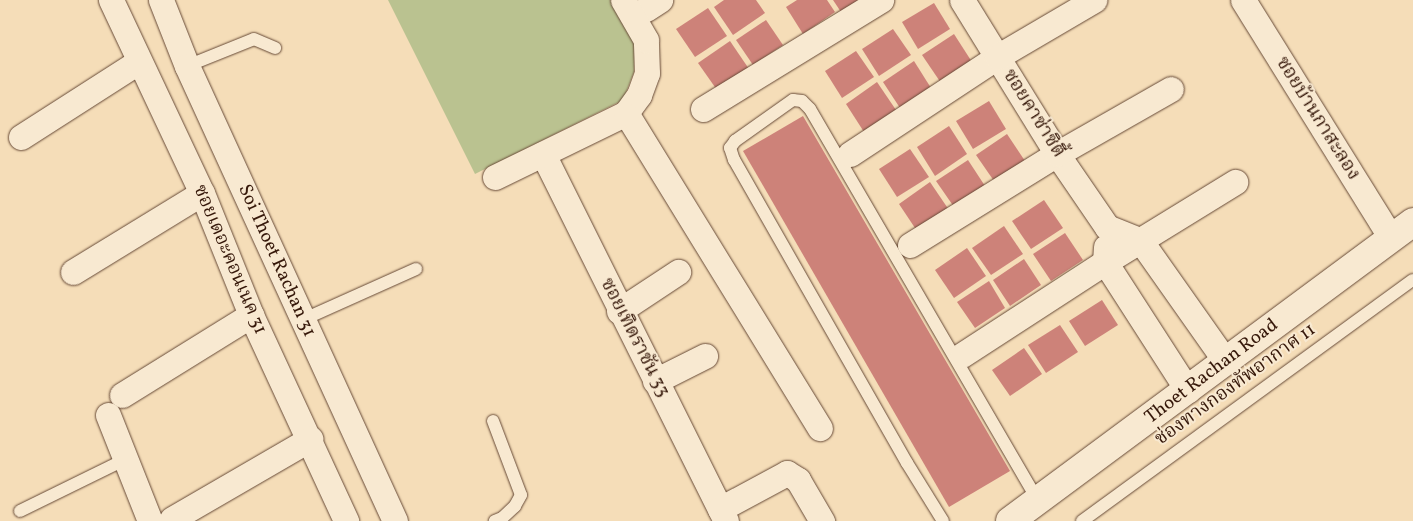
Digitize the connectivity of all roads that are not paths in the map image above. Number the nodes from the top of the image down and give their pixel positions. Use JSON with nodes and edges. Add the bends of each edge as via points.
{"nodes":[{"id":1,"x":111,"y":0,"type":"edge"},
{"id":2,"x":161,"y":0,"type":"edge"},
{"id":3,"x":881,"y":0,"type":"edge"},
{"id":4,"x":962,"y":0,"type":"edge"},
{"id":5,"x":1094,"y":0,"type":"edge"},
{"id":6,"x":1243,"y":0,"type":"edge"},
{"id":7,"x":643,"y":3,"type":"edge"},
{"id":8,"x":275,"y":48,"type":"dead end"},
{"id":9,"x":997,"y":57,"type":"junction"},
{"id":10,"x":138,"y":62,"type":"junction"},
{"id":11,"x":187,"y":66,"type":"junction"},
{"id":12,"x":1171,"y":89,"type":"dead end"},
{"id":13,"x":703,"y":109,"type":"dead end"},
{"id":14,"x":626,"y":113,"type":"junction"},
{"id":15,"x":21,"y":137,"type":"dead end"},
{"id":16,"x":543,"y":154,"type":"junction"},
{"id":17,"x":850,"y":154,"type":"dead end"},
{"id":18,"x":1057,"y":154,"type":"junction"},
{"id":19,"x":495,"y":177,"type":"dead end"},
{"id":20,"x":1236,"y":182,"type":"dead end"},
{"id":21,"x":202,"y":193,"type":"junction"},
{"id":22,"x":1413,"y":222,"type":"edge"},
{"id":23,"x":1107,"y":227,"type":"junction"},
{"id":24,"x":1391,"y":238,"type":"junction"},
{"id":25,"x":1140,"y":240,"type":"junction"},
{"id":26,"x":910,"y":244,"type":"dead end"},
{"id":27,"x":1105,"y":262,"type":"junction"},
{"id":28,"x":416,"y":269,"type":"dead end"},
{"id":29,"x":72,"y":272,"type":"dead end"},
{"id":30,"x":678,"y":272,"type":"dead end"},
{"id":31,"x":1413,"y":280,"type":"edge"},
{"id":32,"x":619,"y":311,"type":"junction"},
{"id":33,"x":252,"y":315,"type":"junction"},
{"id":34,"x":302,"y":320,"type":"junction"},
{"id":35,"x":962,"y":355,"type":"dead end"},
{"id":36,"x":705,"y":356,"type":"dead end"},
{"id":37,"x":1226,"y":362,"type":"junction"},
{"id":38,"x":655,"y":381,"type":"junction"},
{"id":39,"x":1188,"y":391,"type":"junction"},
{"id":40,"x":493,"y":421,"type":"dead end"},
{"id":41,"x":820,"y":428,"type":"dead end"},
{"id":42,"x":310,"y":439,"type":"junction"},
{"id":43,"x":126,"y":459,"type":"junction"},
{"id":44,"x":1038,"y":500,"type":"junction"},
{"id":45,"x":20,"y":511,"type":"dead end"},
{"id":46,"x":723,"y":515,"type":"edge"},
{"id":47,"x":161,"y":520,"type":"edge"},
{"id":48,"x":346,"y":521,"type":"edge"},
{"id":49,"x":395,"y":521,"type":"edge"},
{"id":50,"x":496,"y":521,"type":"edge"},
{"id":51,"x":822,"y":521,"type":"edge"},
{"id":52,"x":943,"y":521,"type":"edge"},
{"id":53,"x":1010,"y":521,"type":"edge"},
{"id":54,"x":1082,"y":521,"type":"edge"}],
"edges":[{"from":1,"to":10,"type":"street","name":"ซอยเดอะคอนเนค 31"},
{"from":2,"to":11,"type":"street","name":"Soi Thoet Rachan 31"},
{"from":3,"to":13,"type":"street"},
{"from":4,"to":9,"type":"street","name":"ซอยคาซ่าซิตี้"},
{"from":5,"to":9,"type":"street"},
{"from":6,"to":24,"type":"street","name":"ซอยบ้านกาสะลอง"},
{"from":7,"to":14,"type":"street","via":[[647,73],[639,95]]},
{"from":8,"to":11,"type":"lane","via":[[254,39]]},
{"from":9,"to":17,"type":"street"},
{"from":9,"to":18,"type":"street","name":"ซอยคาซ่าซิตี้"},
{"from":10,"to":15,"type":"street"},
{"from":10,"to":21,"type":"street","name":"ซอยเดอะคอนเนค 31"},
{"from":11,"to":34,"type":"street","name":"Soi Thoet Rachan 31"},
{"from":12,"to":18,"type":"street"},
{"from":14,"to":16,"type":"street"},
{"from":14,"to":41,"type":"street"},
{"from":16,"to":19,"type":"street"},
{"from":16,"to":32,"type":"street","name":"ซอยเทิดราชัน 33"},
{"from":18,"to":23,"type":"street","name":"ซอยคาซ่าซิตี้"},
{"from":18,"to":26,"type":"street"},
{"from":20,"to":25,"type":"street"},
{"from":21,"to":29,"type":"street"},
{"from":21,"to":33,"type":"street","name":"ซอยเดอะคอนเนค 31"},
{"from":22,"to":24,"type":"street","name":"Thoet Rachan Road"},
{"from":23,"to":25,"type":"street"},
{"from":23,"to":27,"type":"street"},
{"from":24,"to":37,"type":"street","name":"Thoet Rachan Road"},
{"from":25,"to":27,"type":"street"},
{"from":25,"to":37,"type":"street"},
{"from":27,"to":35,"type":"street"},
{"from":27,"to":39,"type":"street"},
{"from":28,"to":34,"type":"lane"},
{"from":30,"to":32,"type":"street"},
{"from":31,"to":54,"type":"lane","name":"ช่องทางกองทัพอากาศ 11"},
{"from":32,"to":38,"type":"street","name":"ซอยเทิดราชัน 33"},
{"from":33,"to":42,"type":"street","name":"ซอยเดอะคอนเนค 31"},
{"from":33,"to":43,"type":"street","via":[[115,405]]},
{"from":34,"to":49,"type":"street","name":"Soi Thoet Rachan 31"},
{"from":36,"to":38,"type":"street"},
{"from":37,"to":39,"type":"street","name":"Thoet Rachan Road"},
{"from":38,"to":46,"type":"street","name":"ซอยเทิดราชัน 33"},
{"from":39,"to":44,"type":"street","name":"Thoet Rachan Road"},
{"from":40,"to":50,"type":"lane","via":[[522,495],[515,506]]},
{"from":42,"to":47,"type":"street"},
{"from":42,"to":48,"type":"street","name":"ซอยเดอะคอนเนค 31"},
{"from":43,"to":45,"type":"lane"},
{"from":43,"to":47,"type":"street"},
{"from":44,"to":52,"type":"lane","via":[[810,108],[793,100],[735,141],[730,148],[734,160]]},
{"from":44,"to":53,"type":"street","name":"Thoet Rachan Road"},
{"from":46,"to":51,"type":"street","via":[[787,474],[798,480]]}]}
